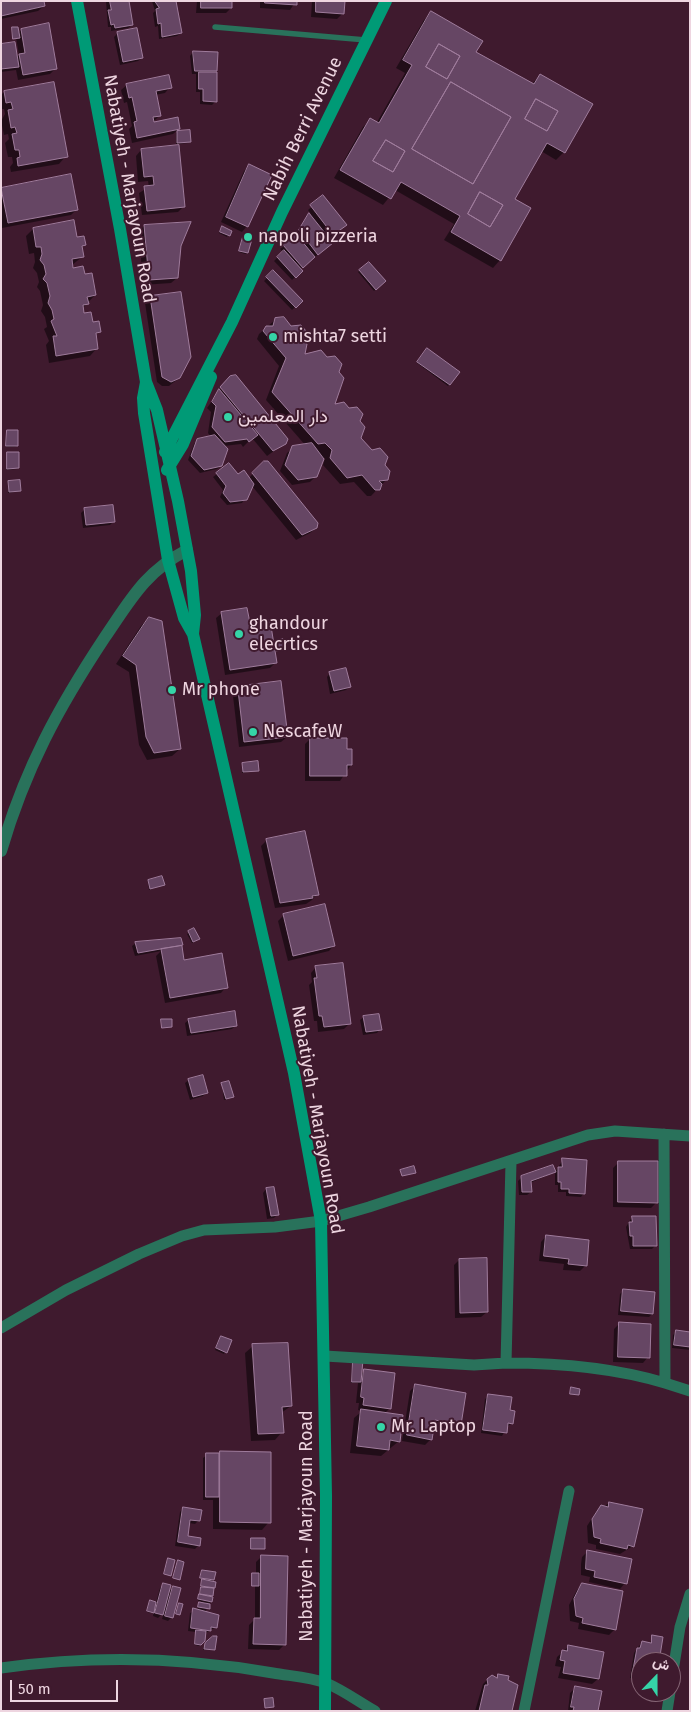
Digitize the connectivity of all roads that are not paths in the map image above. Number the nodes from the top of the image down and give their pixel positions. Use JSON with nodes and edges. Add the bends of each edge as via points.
{"nodes":[{"id":1,"x":78,"y":1,"type":"edge"},
{"id":2,"x":386,"y":1,"type":"edge"},
{"id":3,"x":215,"y":27,"type":"dead end"},
{"id":4,"x":366,"y":40,"type":"junction"},
{"id":5,"x":216,"y":356,"type":"junction"},
{"id":6,"x":146,"y":382,"type":"junction"},
{"id":7,"x":166,"y":451,"type":"junction"},
{"id":8,"x":170,"y":466,"type":"junction"},
{"id":9,"x":153,"y":468,"type":"junction"},
{"id":10,"x":156,"y":484,"type":"junction"},
{"id":11,"x":187,"y":550,"type":"junction"},
{"id":12,"x":168,"y":560,"type":"junction"},
{"id":13,"x":193,"y":634,"type":"junction"},
{"id":14,"x":1,"y":851,"type":"edge"},
{"id":15,"x":664,"y":1134,"type":"junction"},
{"id":16,"x":690,"y":1136,"type":"edge"},
{"id":17,"x":511,"y":1162,"type":"junction"},
{"id":18,"x":321,"y":1221,"type":"junction"},
{"id":19,"x":1,"y":1328,"type":"edge"},
{"id":20,"x":324,"y":1356,"type":"junction"},
{"id":21,"x":506,"y":1363,"type":"junction"},
{"id":22,"x":665,"y":1383,"type":"junction"},
{"id":23,"x":690,"y":1391,"type":"edge"},
{"id":24,"x":569,"y":1491,"type":"dead end"},
{"id":25,"x":690,"y":1594,"type":"edge"},
{"id":26,"x":676,"y":1652,"type":"edge"},
{"id":27,"x":1,"y":1668,"type":"edge"},
{"id":28,"x":325,"y":1683,"type":"junction"},
{"id":29,"x":324,"y":1711,"type":"edge"},
{"id":30,"x":375,"y":1711,"type":"edge"},
{"id":31,"x":524,"y":1711,"type":"edge"}],
"edges":[{"from":1,"to":6,"type":"main road","name":"Nabatiyeh - Marjayoun Road"},
{"from":2,"to":4,"type":"main road","name":"Nabih Berri Avenue"},
{"from":3,"to":4,"type":"lane"},
{"from":4,"to":5,"type":"main road","name":"Nabih Berri Avenue"},
{"from":5,"to":7,"type":"main road","name":"Nabih Berri Avenue"},
{"from":5,"to":8,"type":"main road","name":"Nabih Berri Avenue","via":[[213,372],[183,444]]},
{"from":6,"to":7,"type":"main road","name":"Nabatiyeh - Marjayoun Road","via":[[157,410]]},
{"from":6,"to":9,"type":"main road","name":"Nabatiyeh - Marjayoun Road","via":[[143,398]]},
{"from":7,"to":8,"type":"main road","name":"Nabatiyeh - Marjayoun Road"},
{"from":7,"to":9,"type":"main road","name":"Nabih Berri Avenue"},
{"from":8,"to":10,"type":"main road","name":"Nabih Berri Avenue"},
{"from":8,"to":11,"type":"main road","name":"Nabatiyeh - Marjayoun Road"},
{"from":9,"to":10,"type":"main road","name":"Nabatiyeh - Marjayoun Road"},
{"from":10,"to":12,"type":"main road","name":"Nabatiyeh - Marjayoun Road"},
{"from":11,"to":12,"type":"street"},
{"from":11,"to":13,"type":"main road","name":"Nabatiyeh - Marjayoun Road","via":[[194,596]]},
{"from":12,"to":13,"type":"main road","name":"Nabatiyeh - Marjayoun Road","via":[[184,618]]},
{"from":12,"to":14,"type":"street","via":[[132,597],[65,699],[40,745],[16,802]]},
{"from":13,"to":18,"type":"main road","name":"Nabatiyeh - Marjayoun Road","via":[[294,1072]]},
{"from":15,"to":16,"type":"street"},
{"from":15,"to":17,"type":"street","via":[[615,1131],[588,1135]]},
{"from":15,"to":22,"type":"street"},
{"from":17,"to":18,"type":"street"},
{"from":17,"to":21,"type":"street"},
{"from":18,"to":19,"type":"street","via":[[204,1230],[182,1236],[66,1290]]},
{"from":18,"to":20,"type":"main road","name":"Nabatiyeh - Marjayoun Road"},
{"from":20,"to":21,"type":"street"},
{"from":20,"to":28,"type":"main road","name":"Nabatiyeh - Marjayoun Road"},
{"from":21,"to":22,"type":"street","via":[[626,1373]]},
{"from":22,"to":23,"type":"street"},
{"from":24,"to":31,"type":"street"},
{"from":25,"to":26,"type":"street"},
{"from":27,"to":28,"type":"street","via":[[78,1660],[160,1659],[247,1668]]},
{"from":28,"to":29,"type":"main road","name":"Nabatiyeh - Marjayoun Road"},
{"from":28,"to":30,"type":"street"}]}
